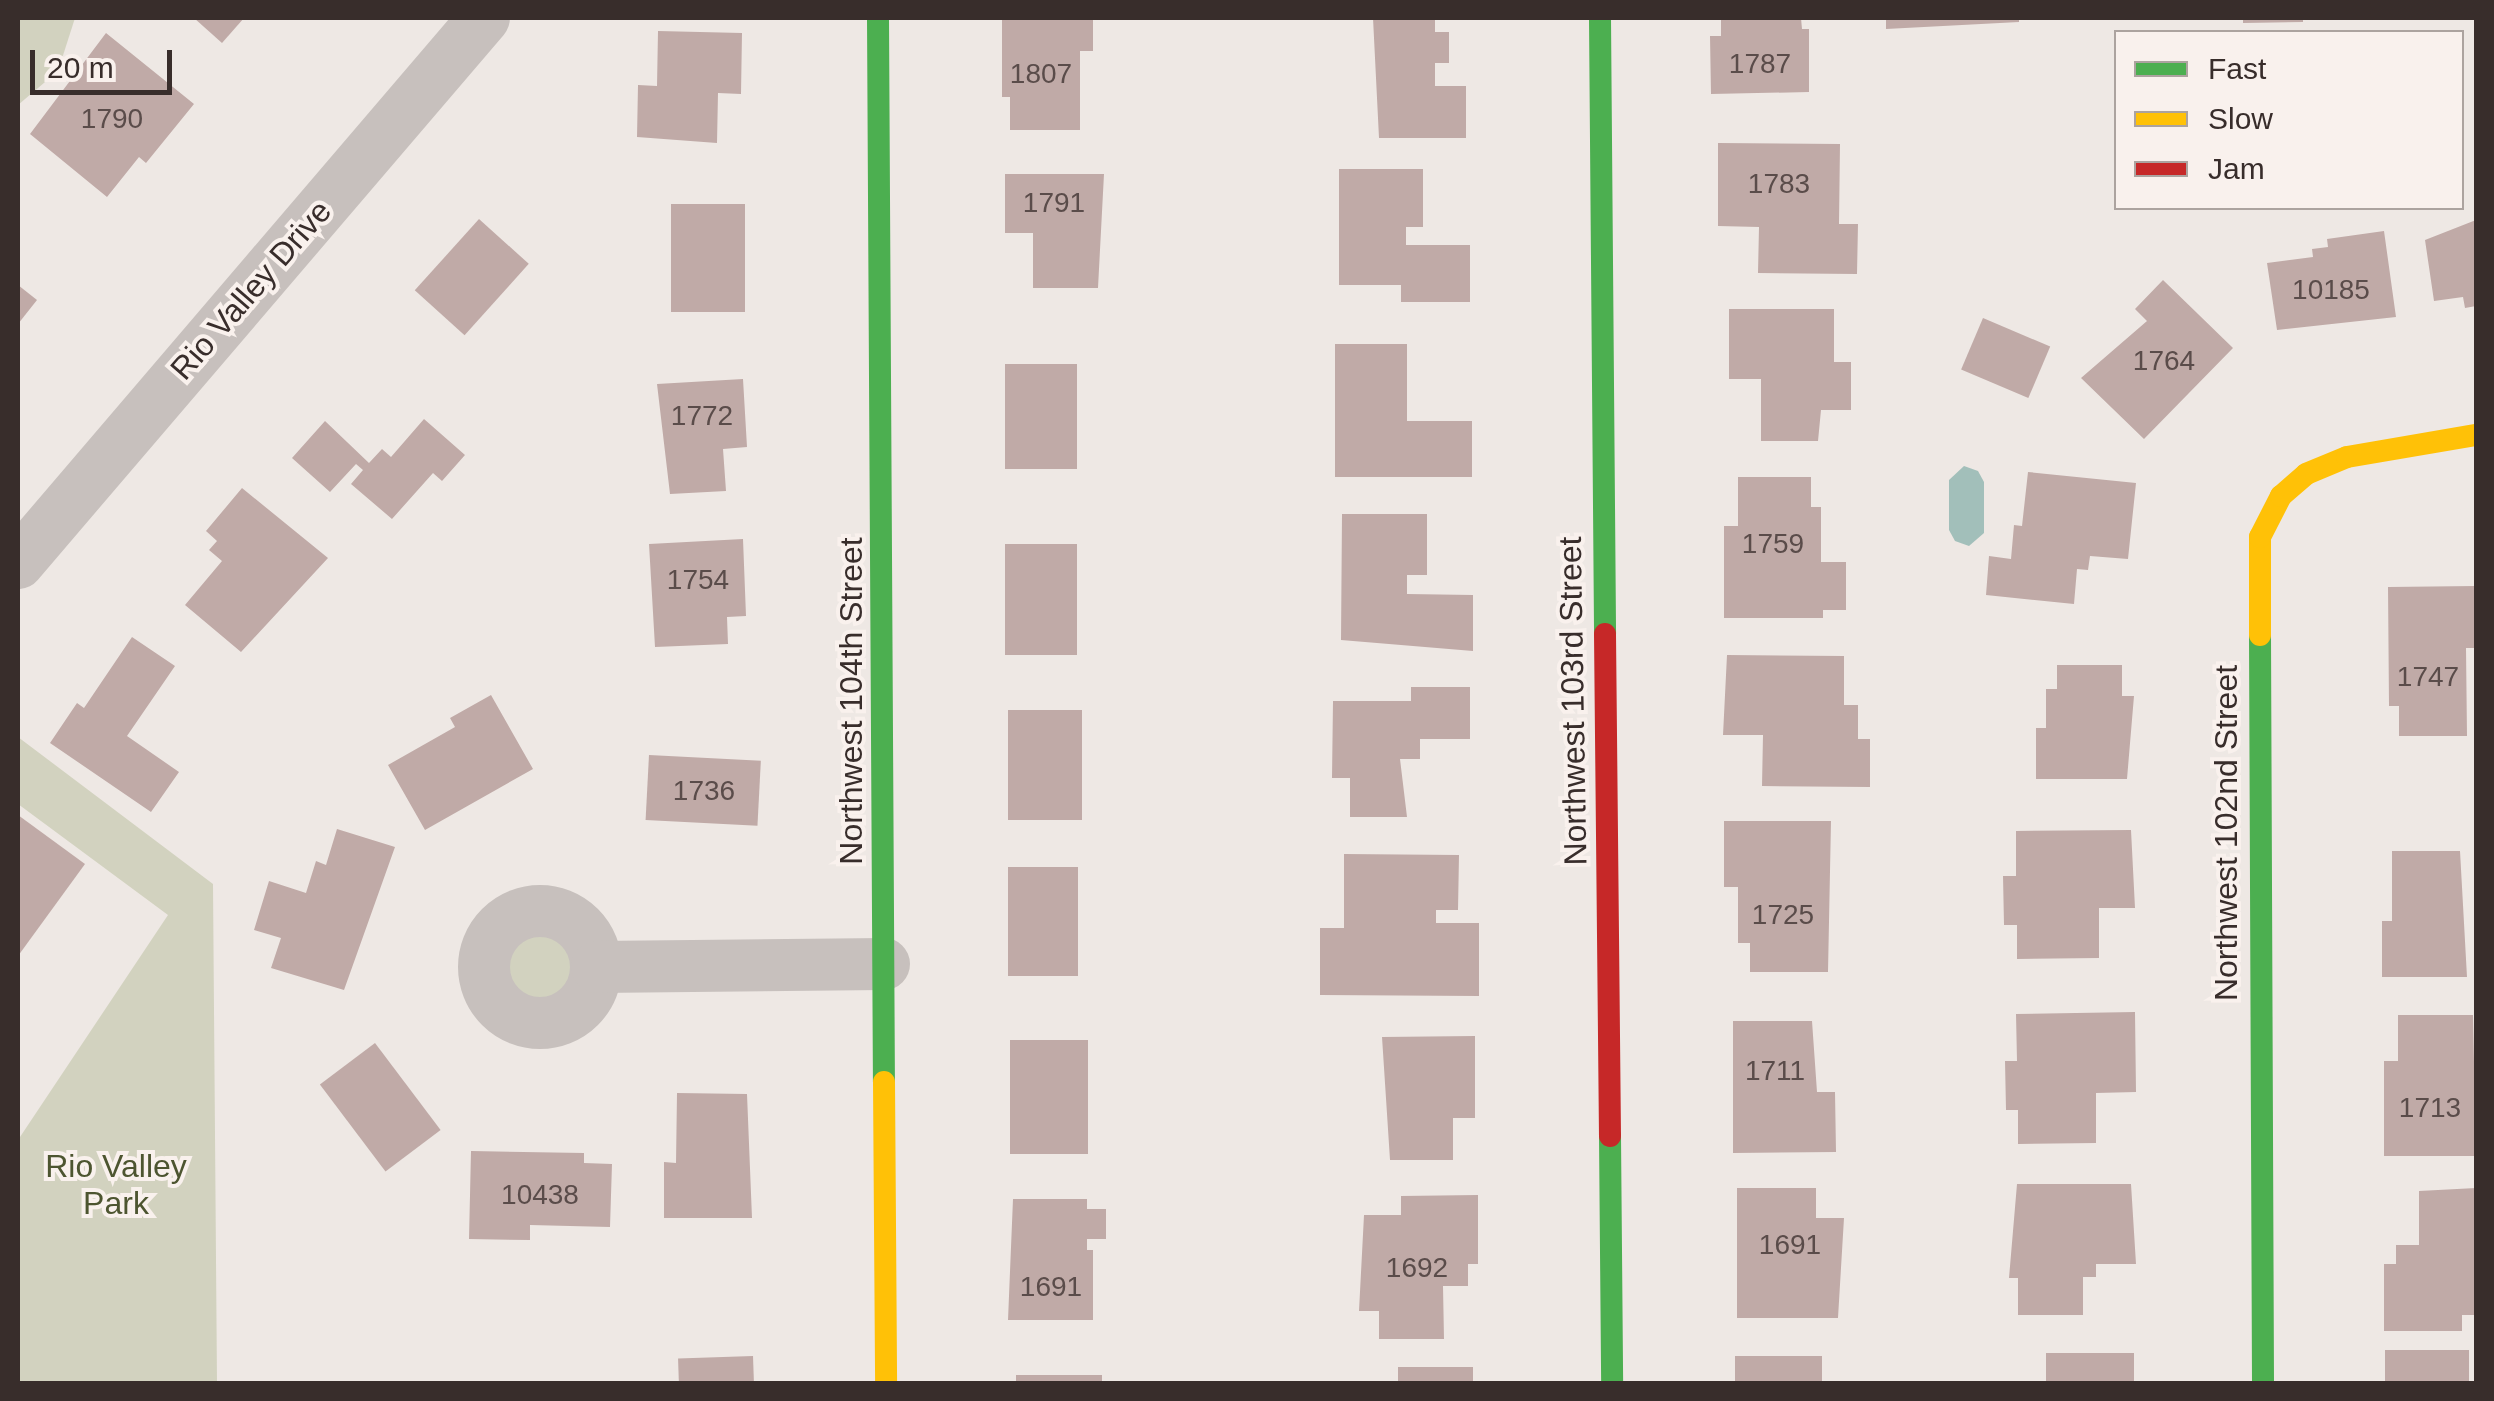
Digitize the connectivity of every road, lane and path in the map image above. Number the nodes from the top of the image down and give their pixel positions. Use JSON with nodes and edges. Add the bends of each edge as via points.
{"nodes":[{"id":1,"x":484,"y":18,"type":"edge"},
{"id":2,"x":878,"y":18,"type":"edge"},
{"id":3,"x":1600,"y":18,"type":"edge"},
{"id":4,"x":2476,"y":435,"type":"edge"},
{"id":5,"x":18,"y":563,"type":"edge"},
{"id":6,"x":884,"y":964,"type":"junction"},
{"id":7,"x":597,"y":967,"type":"dead end"},
{"id":8,"x":886,"y":1384,"type":"edge"},
{"id":9,"x":1612,"y":1384,"type":"edge"},
{"id":10,"x":2263,"y":1384,"type":"edge"}],
"edges":[{"from":1,"to":5,"type":"street","name":"Rio Valley Drive"},
{"from":2,"to":6,"type":"street","name":"Northwest 104th Street"},
{"from":3,"to":9,"type":"street","name":"Northwest 103rd Street"},
{"from":4,"to":10,"type":"street","name":"Northwest 102nd Street","via":[[2347,458],[2306,474],[2281,496],[2260,537]]},
{"from":6,"to":7,"type":"street"},
{"from":6,"to":8,"type":"street","name":"Northwest 104th Street"}]}
